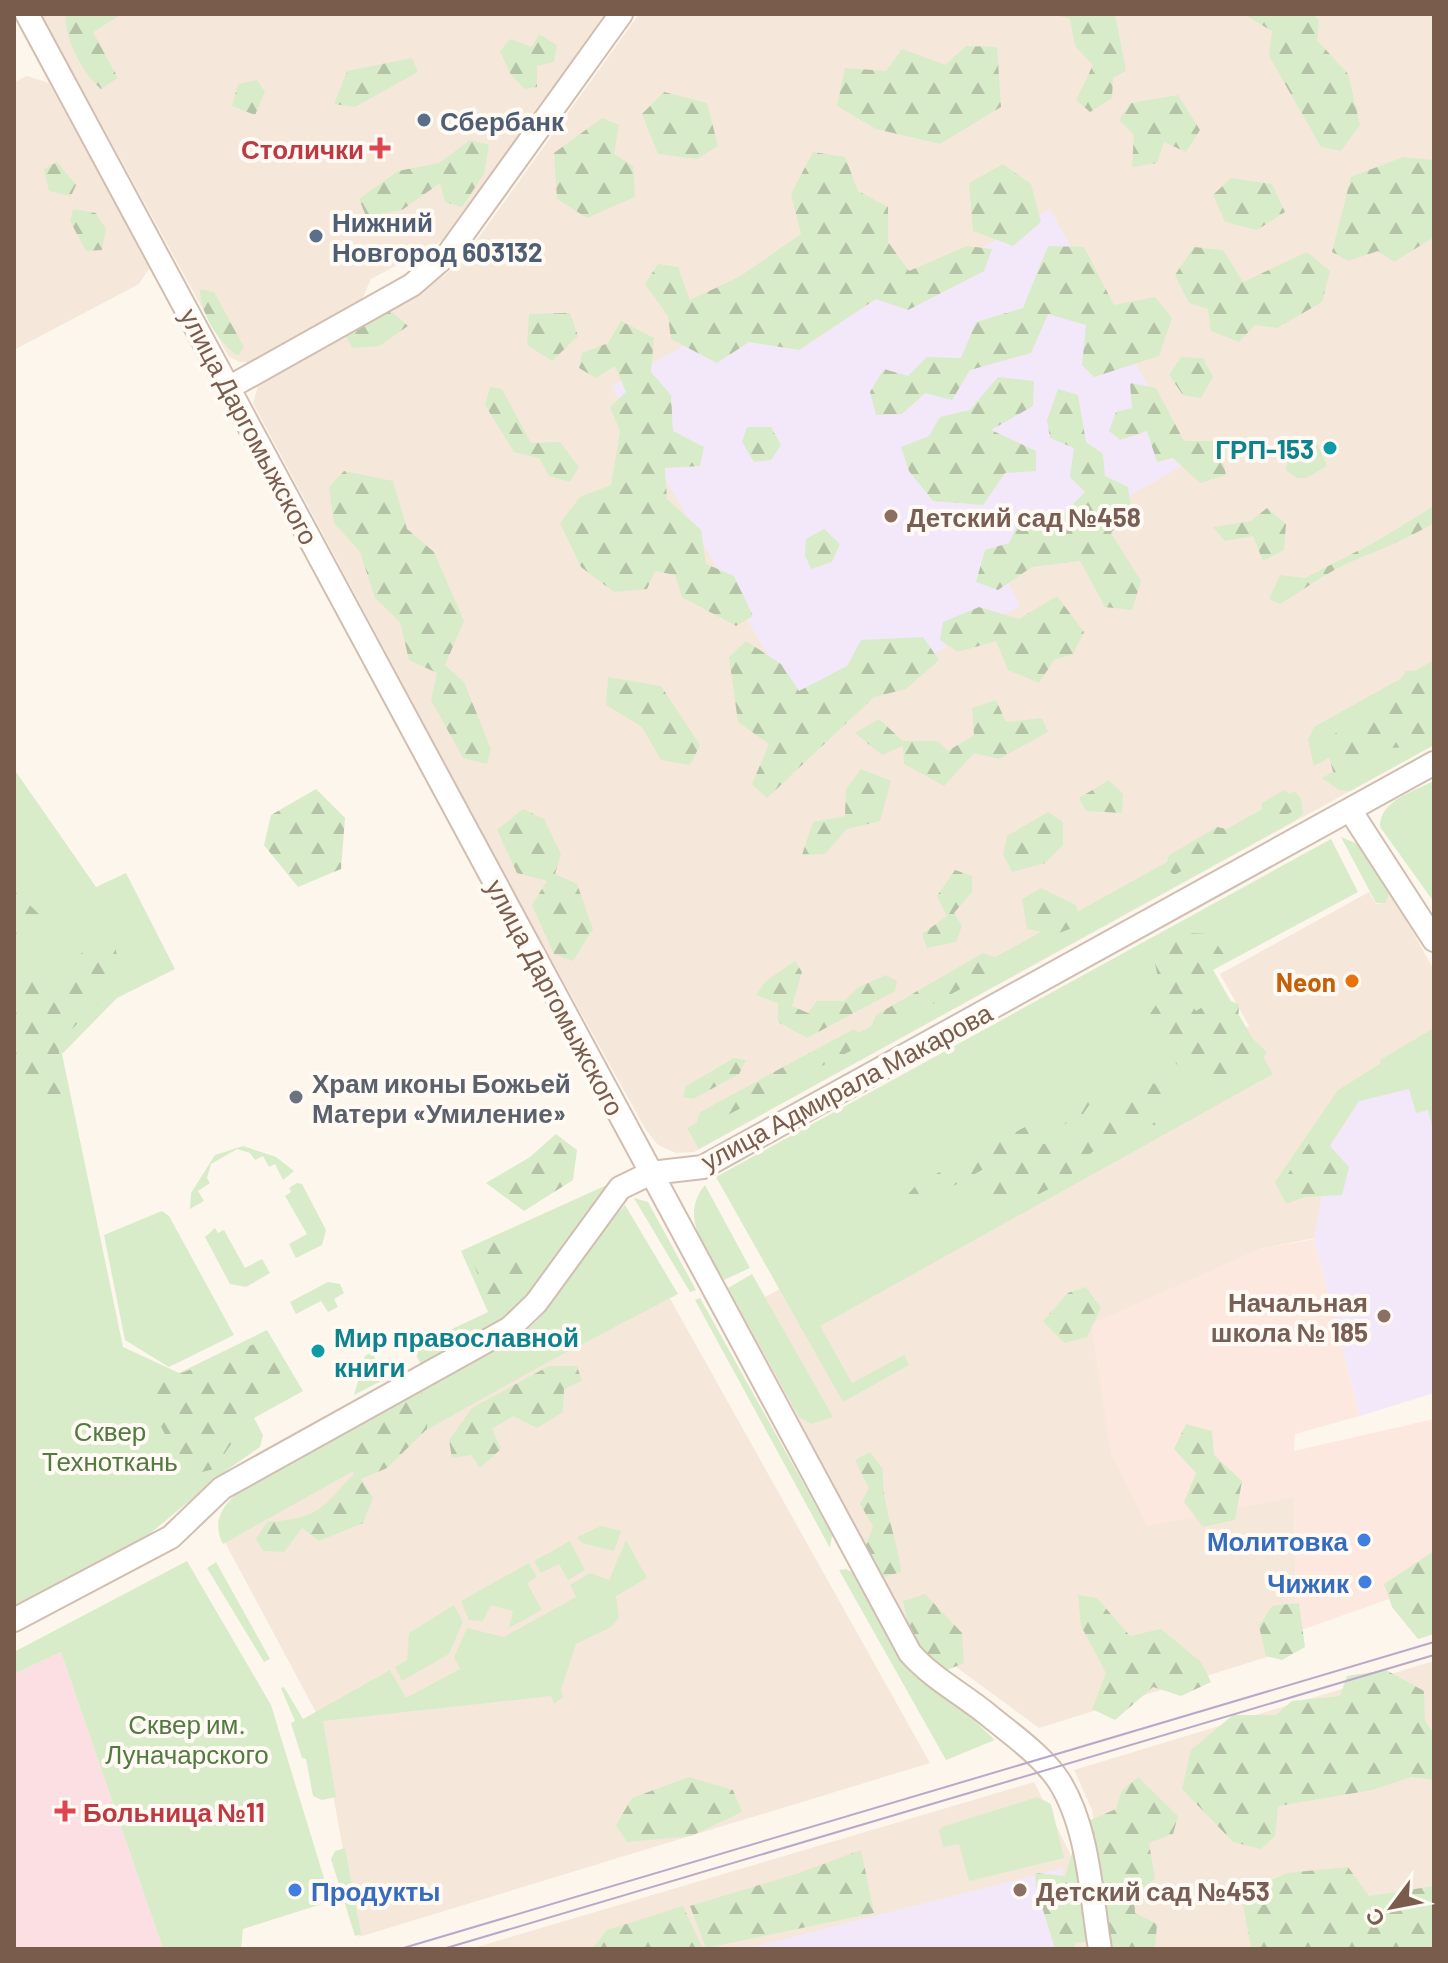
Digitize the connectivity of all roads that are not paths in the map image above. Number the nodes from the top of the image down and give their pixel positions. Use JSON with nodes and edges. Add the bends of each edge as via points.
{"nodes":[{"id":1,"x":27,"y":14,"type":"edge"},
{"id":2,"x":621,"y":14,"type":"edge"},
{"id":3,"x":230,"y":387,"type":"junction"},
{"id":4,"x":1434,"y":763,"type":"edge"},
{"id":5,"x":1350,"y":810,"type":"junction"},
{"id":6,"x":1434,"y":940,"type":"edge"},
{"id":7,"x":651,"y":1173,"type":"junction"},
{"id":8,"x":14,"y":1620,"type":"edge"},
{"id":9,"x":1100,"y":1949,"type":"edge"}],
"edges":[{"from":1,"to":3,"type":"street","name":"улица Даргомыжского"},
{"from":2,"to":3,"type":"street","via":[[449,253],[412,285]]},
{"from":3,"to":7,"type":"street","name":"улица Даргомыжского"},
{"from":4,"to":5,"type":"street","name":"улица Адмирала Макарова"},
{"from":5,"to":6,"type":"street"},
{"from":5,"to":7,"type":"street","name":"улица Адмирала Макарова","via":[[703,1167]]},
{"from":7,"to":8,"type":"street","name":"улица Адмирала Макарова","via":[[620,1188],[536,1303],[510,1328],[222,1488],[171,1537]]},
{"from":7,"to":9,"type":"street","name":"улица Даргомыжского","via":[[910,1653],[927,1673],[961,1693],[1018,1740],[1061,1783],[1081,1836]]}]}
